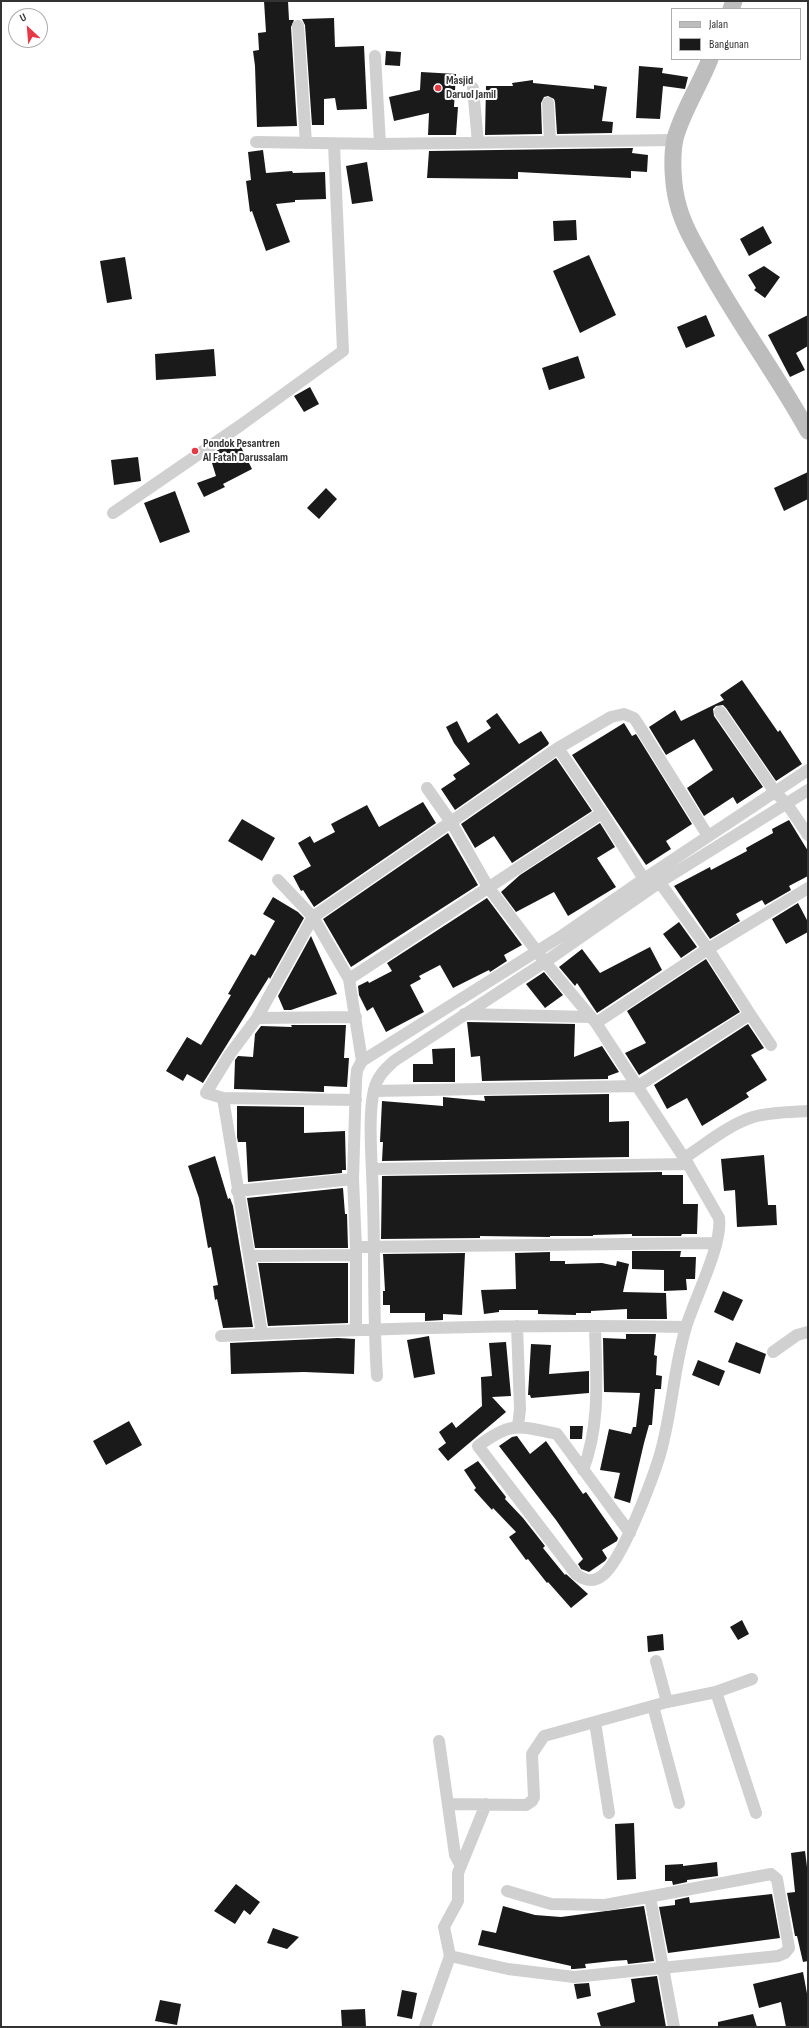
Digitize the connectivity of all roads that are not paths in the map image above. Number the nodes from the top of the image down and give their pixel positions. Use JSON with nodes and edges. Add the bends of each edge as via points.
{"nodes":[{"id":1,"x":298,"y":26,"type":"dead end"},
{"id":2,"x":375,"y":56,"type":"dead end"},
{"id":3,"x":710,"y":60,"type":"edge"},
{"id":4,"x":473,"y":88,"type":"dead end"},
{"id":5,"x":548,"y":103,"type":"dead end"},
{"id":6,"x":675,"y":140,"type":"junction"},
{"id":7,"x":256,"y":142,"type":"dead end"},
{"id":8,"x":550,"y":142,"type":"junction"},
{"id":9,"x":306,"y":143,"type":"junction"},
{"id":10,"x":478,"y":143,"type":"junction"},
{"id":11,"x":334,"y":144,"type":"junction"},
{"id":12,"x":380,"y":144,"type":"junction"},
{"id":13,"x":807,"y":425,"type":"edge"},
{"id":14,"x":113,"y":513,"type":"dead end"},
{"id":15,"x":720,"y":712,"type":"dead end"},
{"id":16,"x":558,"y":748,"type":"junction"},
{"id":17,"x":808,"y":770,"type":"edge"},
{"id":18,"x":427,"y":788,"type":"dead end"},
{"id":19,"x":808,"y":790,"type":"edge"},
{"id":20,"x":775,"y":792,"type":"junction"},
{"id":21,"x":787,"y":804,"type":"junction"},
{"id":22,"x":602,"y":813,"type":"junction"},
{"id":23,"x":451,"y":822,"type":"junction"},
{"id":24,"x":808,"y":835,"type":"edge"},
{"id":25,"x":708,"y":836,"type":"junction"},
{"id":26,"x":652,"y":878,"type":"junction"},
{"id":27,"x":278,"y":880,"type":"dead end"},
{"id":28,"x":488,"y":887,"type":"junction"},
{"id":29,"x":808,"y":888,"type":"edge"},
{"id":30,"x":313,"y":917,"type":"junction"},
{"id":31,"x":708,"y":949,"type":"junction"},
{"id":32,"x":537,"y":951,"type":"junction"},
{"id":33,"x":545,"y":962,"type":"junction"},
{"id":34,"x":349,"y":979,"type":"junction"},
{"id":35,"x":464,"y":1014,"type":"junction"},
{"id":36,"x":750,"y":1014,"type":"junction"},
{"id":37,"x":356,"y":1017,"type":"junction"},
{"id":38,"x":257,"y":1018,"type":"junction"},
{"id":39,"x":594,"y":1020,"type":"junction"},
{"id":40,"x":771,"y":1045,"type":"dead end"},
{"id":41,"x":362,"y":1061,"type":"junction"},
{"id":42,"x":638,"y":1086,"type":"junction"},
{"id":43,"x":374,"y":1091,"type":"junction"},
{"id":44,"x":223,"y":1098,"type":"junction"},
{"id":45,"x":356,"y":1100,"type":"junction"},
{"id":46,"x":808,"y":1111,"type":"edge"},
{"id":47,"x":686,"y":1161,"type":"junction"},
{"id":48,"x":372,"y":1169,"type":"junction"},
{"id":49,"x":353,"y":1178,"type":"junction"},
{"id":50,"x":237,"y":1191,"type":"junction"},
{"id":51,"x":716,"y":1243,"type":"junction"},
{"id":52,"x":375,"y":1246,"type":"junction"},
{"id":53,"x":356,"y":1251,"type":"junction"},
{"id":54,"x":250,"y":1256,"type":"junction"},
{"id":55,"x":517,"y":1326,"type":"junction"},
{"id":56,"x":595,"y":1326,"type":"junction"},
{"id":57,"x":686,"y":1327,"type":"junction"},
{"id":58,"x":356,"y":1329,"type":"junction"},
{"id":59,"x":374,"y":1329,"type":"junction"},
{"id":60,"x":808,"y":1332,"type":"edge"},
{"id":61,"x":262,"y":1334,"type":"junction"},
{"id":62,"x":221,"y":1336,"type":"dead end"},
{"id":63,"x":773,"y":1352,"type":"dead end"},
{"id":64,"x":377,"y":1376,"type":"dead end"},
{"id":65,"x":518,"y":1426,"type":"junction"},
{"id":66,"x":584,"y":1470,"type":"junction"},
{"id":67,"x":630,"y":1533,"type":"junction"},
{"id":68,"x":656,"y":1661,"type":"dead end"},
{"id":69,"x":752,"y":1679,"type":"dead end"},
{"id":70,"x":716,"y":1692,"type":"junction"},
{"id":71,"x":667,"y":1702,"type":"junction"},
{"id":72,"x":653,"y":1706,"type":"junction"},
{"id":73,"x":595,"y":1722,"type":"junction"},
{"id":74,"x":439,"y":1741,"type":"dead end"},
{"id":75,"x":679,"y":1803,"type":"dead end"},
{"id":76,"x":449,"y":1804,"type":"junction"},
{"id":77,"x":486,"y":1804,"type":"junction"},
{"id":78,"x":609,"y":1813,"type":"dead end"},
{"id":79,"x":756,"y":1813,"type":"dead end"},
{"id":80,"x":461,"y":1866,"type":"junction"},
{"id":81,"x":507,"y":1891,"type":"dead end"},
{"id":82,"x":650,"y":1896,"type":"junction"},
{"id":83,"x":450,"y":1956,"type":"junction"},
{"id":84,"x":664,"y":1967,"type":"junction"},
{"id":85,"x":425,"y":2027,"type":"edge"},
{"id":86,"x":674,"y":2027,"type":"edge"}],
"edges":[{"from":1,"to":9,"type":"street"},
{"from":2,"to":12,"type":"street"},
{"from":3,"to":6,"type":"street"},
{"from":4,"to":10,"type":"street"},
{"from":5,"to":8,"type":"street"},
{"from":6,"to":8,"type":"street"},
{"from":6,"to":13,"type":"street","via":[[673,185],[678,207],[689,234],[725,299]]},
{"from":7,"to":9,"type":"street"},
{"from":8,"to":10,"type":"street"},
{"from":9,"to":11,"type":"street"},
{"from":10,"to":12,"type":"street"},
{"from":11,"to":12,"type":"street"},
{"from":11,"to":14,"type":"street","via":[[342,351],[241,425]]},
{"from":15,"to":20,"type":"street"},
{"from":16,"to":22,"type":"street"},
{"from":16,"to":23,"type":"street"},
{"from":16,"to":25,"type":"street","via":[[610,717],[624,714],[634,718]]},
{"from":17,"to":20,"type":"street"},
{"from":18,"to":23,"type":"street"},
{"from":19,"to":21,"type":"street"},
{"from":20,"to":21,"type":"street"},
{"from":20,"to":25,"type":"street"},
{"from":21,"to":24,"type":"street"},
{"from":21,"to":26,"type":"street"},
{"from":22,"to":26,"type":"street"},
{"from":22,"to":28,"type":"street"},
{"from":23,"to":28,"type":"street"},
{"from":23,"to":30,"type":"street"},
{"from":25,"to":26,"type":"street"},
{"from":26,"to":31,"type":"street"},
{"from":26,"to":32,"type":"street"},
{"from":26,"to":33,"type":"street"},
{"from":27,"to":30,"type":"street"},
{"from":28,"to":32,"type":"street"},
{"from":28,"to":34,"type":"street"},
{"from":29,"to":31,"type":"street"},
{"from":30,"to":34,"type":"street"},
{"from":30,"to":38,"type":"street"},
{"from":31,"to":36,"type":"street"},
{"from":31,"to":39,"type":"street"},
{"from":32,"to":33,"type":"street"},
{"from":32,"to":41,"type":"street"},
{"from":33,"to":35,"type":"street"},
{"from":33,"to":39,"type":"street"},
{"from":34,"to":37,"type":"street"},
{"from":35,"to":39,"type":"street"},
{"from":35,"to":43,"type":"street","via":[[394,1061],[382,1072]]},
{"from":36,"to":40,"type":"street"},
{"from":36,"to":42,"type":"street"},
{"from":37,"to":38,"type":"street"},
{"from":37,"to":41,"type":"street"},
{"from":38,"to":44,"type":"street","via":[[230,1054],[206,1093]]},
{"from":39,"to":42,"type":"street"},
{"from":41,"to":45,"type":"street","via":[[358,1070]]},
{"from":42,"to":43,"type":"street"},
{"from":42,"to":47,"type":"street"},
{"from":43,"to":48,"type":"street"},
{"from":44,"to":45,"type":"street"},
{"from":44,"to":50,"type":"street"},
{"from":45,"to":49,"type":"street"},
{"from":46,"to":47,"type":"street","via":[[753,1117],[737,1124]]},
{"from":47,"to":48,"type":"street"},
{"from":47,"to":51,"type":"street","via":[[719,1218],[720,1228]]},
{"from":48,"to":52,"type":"street"},
{"from":49,"to":50,"type":"street"},
{"from":49,"to":53,"type":"street"},
{"from":50,"to":54,"type":"street"},
{"from":51,"to":52,"type":"street"},
{"from":51,"to":57,"type":"street"},
{"from":52,"to":53,"type":"street"},
{"from":52,"to":59,"type":"street"},
{"from":53,"to":54,"type":"street"},
{"from":53,"to":58,"type":"street"},
{"from":54,"to":61,"type":"street"},
{"from":55,"to":56,"type":"street"},
{"from":55,"to":59,"type":"street"},
{"from":55,"to":65,"type":"street","via":[[520,1409]]},
{"from":56,"to":57,"type":"street"},
{"from":56,"to":66,"type":"street","via":[[596,1419]]},
{"from":57,"to":67,"type":"street","via":[[659,1458]]},
{"from":58,"to":59,"type":"street"},
{"from":58,"to":61,"type":"street"},
{"from":59,"to":64,"type":"street"},
{"from":60,"to":63,"type":"street","via":[[797,1335]]},
{"from":61,"to":62,"type":"street"},
{"from":65,"to":66,"type":"street","via":[[557,1434]]},
{"from":65,"to":67,"type":"street","via":[[498,1432],[478,1446],[576,1574],[584,1580],[590,1580],[604,1574]]},
{"from":66,"to":67,"type":"street"},
{"from":68,"to":71,"type":"street"},
{"from":69,"to":70,"type":"street"},
{"from":70,"to":71,"type":"street"},
{"from":70,"to":79,"type":"street"},
{"from":71,"to":72,"type":"street"},
{"from":72,"to":73,"type":"street"},
{"from":72,"to":75,"type":"street"},
{"from":73,"to":77,"type":"street","via":[[544,1736],[537,1744],[532,1754],[532,1801],[526,1805]]},
{"from":73,"to":78,"type":"street"},
{"from":74,"to":76,"type":"street"},
{"from":76,"to":77,"type":"street"},
{"from":76,"to":80,"type":"street","via":[[455,1855]]},
{"from":77,"to":80,"type":"street"},
{"from":80,"to":83,"type":"street","via":[[458,1873],[458,1901],[444,1927]]},
{"from":81,"to":82,"type":"street","via":[[550,1904],[605,1905]]},
{"from":82,"to":84,"type":"street"},
{"from":82,"to":84,"type":"street","via":[[771,1874],[777,1879],[788,1948],[785,1953],[778,1956]]},
{"from":83,"to":84,"type":"street","via":[[508,1969],[574,1977]]},
{"from":83,"to":85,"type":"street"},
{"from":84,"to":86,"type":"street"}]}
